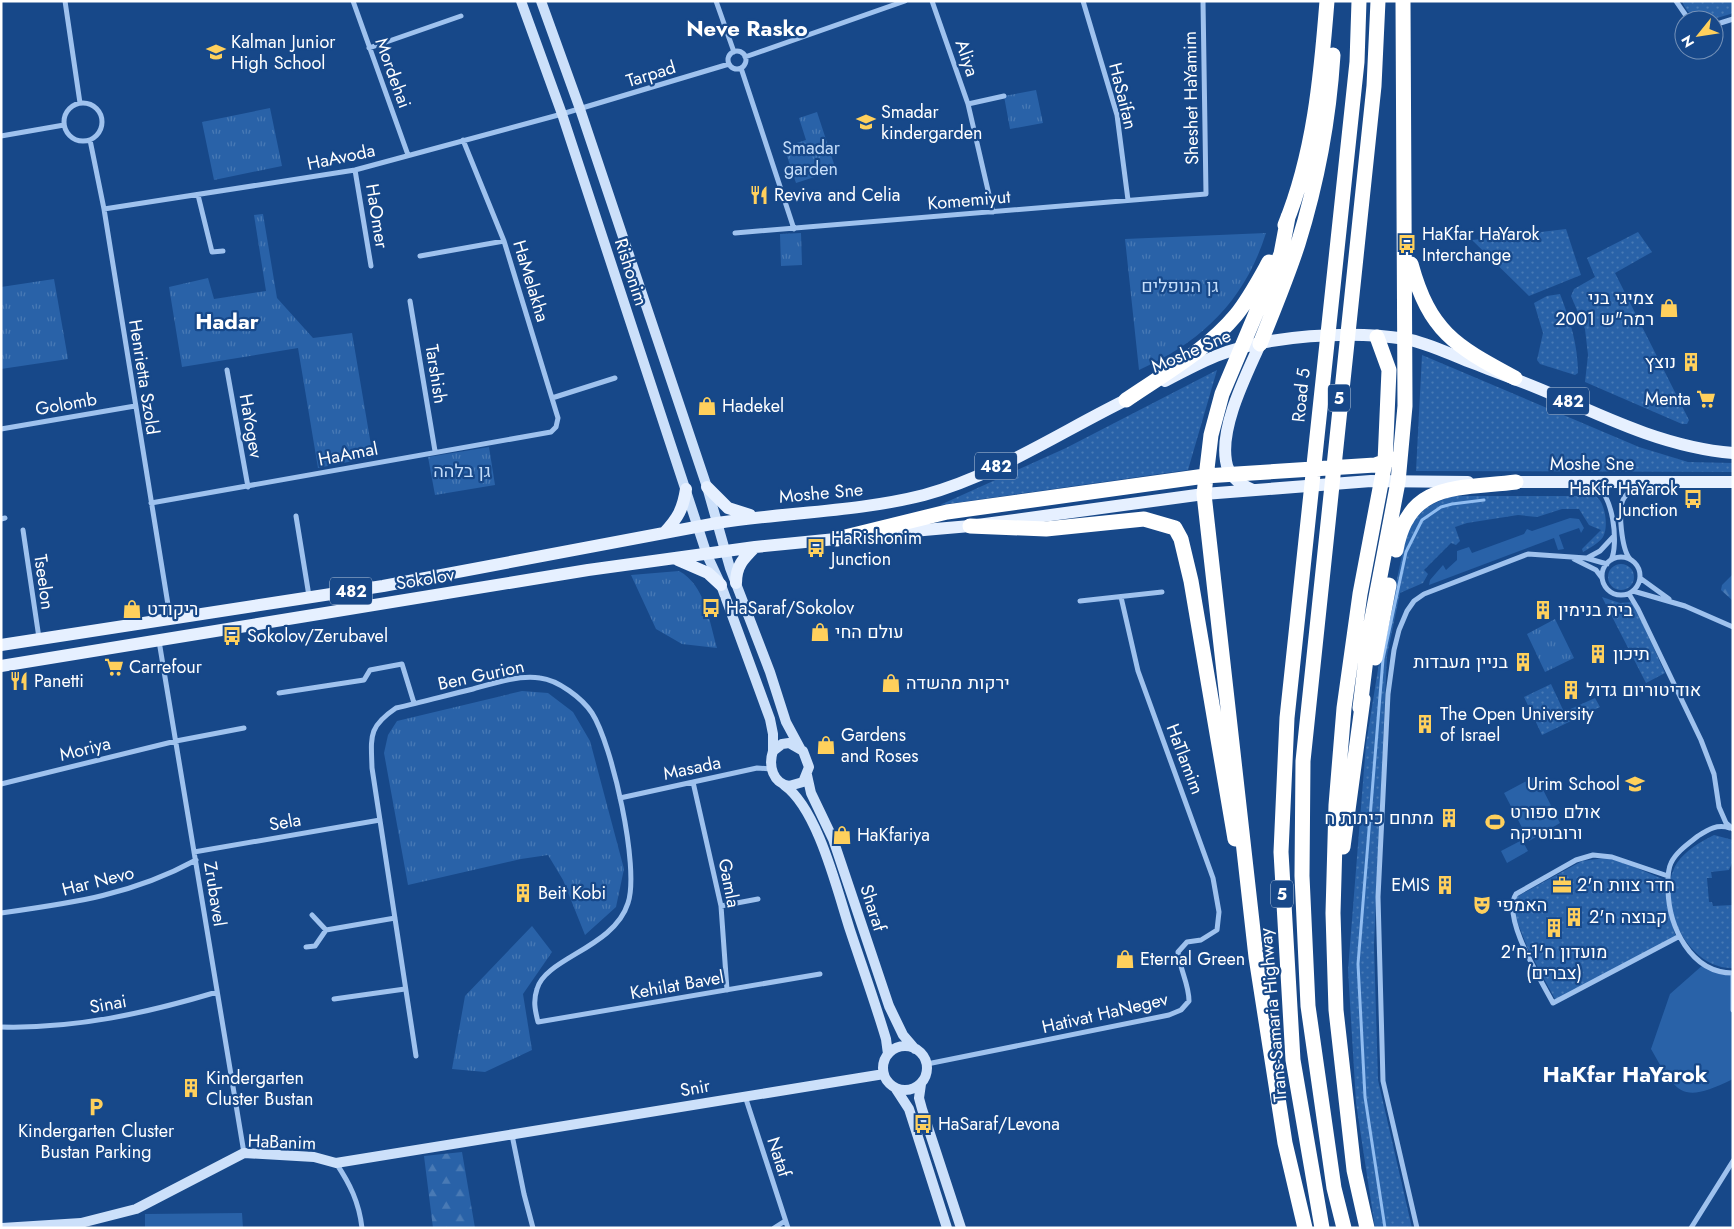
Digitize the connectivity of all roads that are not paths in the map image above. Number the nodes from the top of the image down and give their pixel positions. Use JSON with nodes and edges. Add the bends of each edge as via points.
{"nodes":[{"id":1,"x":64,"y":1,"type":"edge"},
{"id":2,"x":353,"y":1,"type":"edge"},
{"id":3,"x":521,"y":1,"type":"edge"},
{"id":4,"x":541,"y":1,"type":"edge"},
{"id":5,"x":716,"y":1,"type":"edge"},
{"id":6,"x":905,"y":1,"type":"edge"},
{"id":7,"x":932,"y":1,"type":"edge"},
{"id":8,"x":1082,"y":1,"type":"edge"},
{"id":9,"x":1203,"y":1,"type":"edge"},
{"id":10,"x":1327,"y":1,"type":"edge"},
{"id":11,"x":1334,"y":1,"type":"edge"},
{"id":12,"x":1358,"y":1,"type":"edge"},
{"id":13,"x":1378,"y":1,"type":"edge"},
{"id":14,"x":1403,"y":1,"type":"edge"},
{"id":15,"x":461,"y":16,"type":"dead end"},
{"id":16,"x":369,"y":48,"type":"junction"},
{"id":17,"x":734,"y":52,"type":"junction"},
{"id":18,"x":746,"y":57,"type":"junction"},
{"id":19,"x":729,"y":64,"type":"junction"},
{"id":20,"x":741,"y":68,"type":"junction"},
{"id":21,"x":1004,"y":96,"type":"dead end"},
{"id":22,"x":80,"y":103,"type":"junction"},
{"id":23,"x":968,"y":104,"type":"junction"},
{"id":24,"x":580,"y":109,"type":"junction"},
{"id":25,"x":562,"y":114,"type":"junction"},
{"id":26,"x":64,"y":125,"type":"junction"},
{"id":27,"x":1,"y":136,"type":"edge"},
{"id":28,"x":90,"y":140,"type":"junction"},
{"id":29,"x":464,"y":140,"type":"junction"},
{"id":30,"x":408,"y":155,"type":"junction"},
{"id":31,"x":355,"y":170,"type":"junction"},
{"id":32,"x":1206,"y":194,"type":"joint"},
{"id":33,"x":198,"y":195,"type":"junction"},
{"id":34,"x":1128,"y":200,"type":"junction"},
{"id":35,"x":104,"y":209,"type":"junction"},
{"id":36,"x":992,"y":212,"type":"junction"},
{"id":37,"x":1288,"y":217,"type":"junction"},
{"id":38,"x":794,"y":229,"type":"junction"},
{"id":39,"x":735,"y":234,"type":"dead end"},
{"id":40,"x":504,"y":240,"type":"junction"},
{"id":41,"x":1405,"y":244,"type":"junction"},
{"id":42,"x":223,"y":251,"type":"dead end"},
{"id":43,"x":420,"y":256,"type":"dead end"},
{"id":44,"x":371,"y":266,"type":"dead end"},
{"id":45,"x":410,"y":301,"type":"dead end"},
{"id":46,"x":1373,"y":337,"type":"junction"},
{"id":47,"x":1406,"y":339,"type":"junction"},
{"id":48,"x":1266,"y":343,"type":"junction"},
{"id":49,"x":1240,"y":348,"type":"junction"},
{"id":50,"x":227,"y":370,"type":"dead end"},
{"id":51,"x":615,"y":378,"type":"dead end"},
{"id":52,"x":1515,"y":378,"type":"junction"},
{"id":53,"x":552,"y":398,"type":"junction"},
{"id":54,"x":1126,"y":400,"type":"junction"},
{"id":55,"x":135,"y":406,"type":"junction"},
{"id":56,"x":1,"y":429,"type":"edge"},
{"id":57,"x":551,"y":432,"type":"joint"},
{"id":58,"x":1402,"y":446,"type":"junction"},
{"id":59,"x":435,"y":451,"type":"junction"},
{"id":60,"x":1733,"y":453,"type":"edge"},
{"id":61,"x":1380,"y":463,"type":"junction"},
{"id":62,"x":1232,"y":475,"type":"junction"},
{"id":63,"x":1205,"y":476,"type":"junction"},
{"id":64,"x":1376,"y":481,"type":"junction"},
{"id":65,"x":1649,"y":481,"type":"junction"},
{"id":66,"x":1398,"y":482,"type":"junction"},
{"id":67,"x":1516,"y":482,"type":"junction"},
{"id":68,"x":1580,"y":482,"type":"junction"},
{"id":69,"x":1733,"y":482,"type":"edge"},
{"id":70,"x":248,"y":487,"type":"junction"},
{"id":71,"x":707,"y":487,"type":"junction"},
{"id":72,"x":686,"y":489,"type":"junction"},
{"id":73,"x":1254,"y":490,"type":"junction"},
{"id":74,"x":1204,"y":494,"type":"junction"},
{"id":75,"x":151,"y":503,"type":"junction"},
{"id":76,"x":296,"y":516,"type":"dead end"},
{"id":77,"x":758,"y":516,"type":"junction"},
{"id":78,"x":717,"y":522,"type":"junction"},
{"id":79,"x":698,"y":526,"type":"junction"},
{"id":80,"x":970,"y":526,"type":"junction"},
{"id":81,"x":23,"y":530,"type":"dead end"},
{"id":82,"x":664,"y":533,"type":"junction"},
{"id":83,"x":1613,"y":537,"type":"junction"},
{"id":84,"x":838,"y":539,"type":"junction"},
{"id":85,"x":754,"y":547,"type":"junction"},
{"id":86,"x":726,"y":552,"type":"junction"},
{"id":87,"x":706,"y":555,"type":"junction"},
{"id":88,"x":1569,"y":557,"type":"junction"},
{"id":89,"x":673,"y":558,"type":"junction"},
{"id":90,"x":1586,"y":558,"type":"junction"},
{"id":91,"x":1631,"y":560,"type":"junction"},
{"id":92,"x":1609,"y":562,"type":"junction"},
{"id":93,"x":1602,"y":578,"type":"junction"},
{"id":94,"x":1640,"y":578,"type":"junction"},
{"id":95,"x":736,"y":583,"type":"junction"},
{"id":96,"x":721,"y":585,"type":"junction"},
{"id":97,"x":1162,"y":592,"type":"dead end"},
{"id":98,"x":1631,"y":593,"type":"junction"},
{"id":99,"x":309,"y":597,"type":"junction"},
{"id":100,"x":1121,"y":597,"type":"junction"},
{"id":101,"x":1080,"y":601,"type":"dead end"},
{"id":102,"x":1671,"y":601,"type":"junction"},
{"id":103,"x":170,"y":618,"type":"junction"},
{"id":104,"x":1733,"y":627,"type":"edge"},
{"id":105,"x":39,"y":638,"type":"junction"},
{"id":106,"x":159,"y":640,"type":"junction"},
{"id":107,"x":1,"y":645,"type":"edge"},
{"id":108,"x":1,"y":666,"type":"edge"},
{"id":109,"x":280,"y":693,"type":"dead end"},
{"id":110,"x":414,"y":704,"type":"junction"},
{"id":111,"x":1360,"y":708,"type":"junction"},
{"id":112,"x":244,"y":728,"type":"dead end"},
{"id":113,"x":176,"y":741,"type":"junction"},
{"id":114,"x":800,"y":748,"type":"junction"},
{"id":115,"x":773,"y":751,"type":"junction"},
{"id":116,"x":771,"y":769,"type":"junction"},
{"id":117,"x":807,"y":775,"type":"junction"},
{"id":118,"x":693,"y":782,"type":"junction"},
{"id":119,"x":1,"y":784,"type":"edge"},
{"id":120,"x":784,"y":785,"type":"junction"},
{"id":121,"x":620,"y":798,"type":"junction"},
{"id":122,"x":380,"y":820,"type":"junction"},
{"id":123,"x":1733,"y":829,"type":"edge"},
{"id":124,"x":194,"y":852,"type":"junction"},
{"id":125,"x":196,"y":860,"type":"junction"},
{"id":126,"x":1668,"y":876,"type":"junction"},
{"id":127,"x":1247,"y":889,"type":"junction"},
{"id":128,"x":758,"y":899,"type":"dead end"},
{"id":129,"x":721,"y":906,"type":"junction"},
{"id":130,"x":1333,"y":913,"type":"junction"},
{"id":131,"x":1,"y":914,"type":"edge"},
{"id":132,"x":312,"y":915,"type":"dead end"},
{"id":133,"x":395,"y":918,"type":"junction"},
{"id":134,"x":326,"y":930,"type":"junction"},
{"id":135,"x":1218,"y":930,"type":"joint"},
{"id":136,"x":1678,"y":937,"type":"junction"},
{"id":137,"x":306,"y":948,"type":"dead end"},
{"id":138,"x":1733,"y":973,"type":"edge"},
{"id":139,"x":820,"y":974,"type":"dead end"},
{"id":140,"x":406,"y":989,"type":"junction"},
{"id":141,"x":727,"y":990,"type":"junction"},
{"id":142,"x":218,"y":992,"type":"junction"},
{"id":143,"x":334,"y":999,"type":"dead end"},
{"id":144,"x":1733,"y":1010,"type":"edge"},
{"id":145,"x":538,"y":1022,"type":"joint"},
{"id":146,"x":1,"y":1027,"type":"edge"},
{"id":147,"x":916,"y":1049,"type":"junction"},
{"id":148,"x":888,"y":1054,"type":"junction"},
{"id":149,"x":416,"y":1056,"type":"dead end"},
{"id":150,"x":927,"y":1064,"type":"junction"},
{"id":151,"x":884,"y":1074,"type":"junction"},
{"id":152,"x":921,"y":1084,"type":"junction"},
{"id":153,"x":896,"y":1088,"type":"junction"},
{"id":154,"x":744,"y":1095,"type":"junction"},
{"id":155,"x":512,"y":1136,"type":"junction"},
{"id":156,"x":244,"y":1153,"type":"junction"},
{"id":157,"x":1733,"y":1160,"type":"edge"},
{"id":158,"x":336,"y":1163,"type":"junction"},
{"id":159,"x":785,"y":1222,"type":"junction"},
{"id":160,"x":2,"y":1228,"type":"edge"},
{"id":161,"x":362,"y":1228,"type":"edge"},
{"id":162,"x":533,"y":1228,"type":"edge"},
{"id":163,"x":774,"y":1228,"type":"edge"},
{"id":164,"x":788,"y":1228,"type":"edge"},
{"id":165,"x":947,"y":1228,"type":"edge"},
{"id":166,"x":961,"y":1228,"type":"edge"},
{"id":167,"x":1305,"y":1228,"type":"edge"},
{"id":168,"x":1322,"y":1228,"type":"edge"},
{"id":169,"x":1344,"y":1228,"type":"edge"},
{"id":170,"x":1366,"y":1228,"type":"edge"},
{"id":171,"x":1417,"y":1228,"type":"edge"},
{"id":172,"x":1691,"y":1228,"type":"edge"}],
"edges":[{"from":1,"to":22,"type":"street"},
{"from":2,"to":16,"type":"street","name":"Mordehai"},
{"from":3,"to":25,"type":"street","name":"Rishonim"},
{"from":4,"to":24,"type":"street","name":"Rishonim"},
{"from":5,"to":17,"type":"street"},
{"from":6,"to":18,"type":"street"},
{"from":7,"to":23,"type":"street","name":"Aliya"},
{"from":8,"to":34,"type":"street","name":"HaSaifan","via":[[1117,115]]},
{"from":9,"to":32,"type":"street","name":"Sheshet HaYamim"},
{"from":10,"to":37,"type":"highway","via":[[1322,71],[1311,136]]},
{"from":11,"to":48,"type":"highway","via":[[1331,87],[1321,148],[1298,245]]},
{"from":12,"to":168,"type":"highway","number":"5","via":[[1357,62],[1287,718],[1281,852],[1293,1060]]},
{"from":13,"to":169,"type":"highway","number":"5","via":[[1374,86],[1303,761],[1302,876],[1308,1006],[1334,1188]]},
{"from":14,"to":41,"type":"highway"},
{"from":15,"to":16,"type":"street"},
{"from":16,"to":30,"type":"street","name":"Mordehai"},
{"from":17,"to":18,"type":"street","via":[[742,52]]},
{"from":17,"to":19,"type":"street","via":[[728,58]]},
{"from":18,"to":20,"type":"street"},
{"from":19,"to":20,"type":"street"},
{"from":19,"to":24,"type":"street","name":"Tarpad"},
{"from":20,"to":38,"type":"street"},
{"from":21,"to":23,"type":"street"},
{"from":22,"to":26,"type":"street","via":[[68,109]]},
{"from":22,"to":28,"type":"street","via":[[93,106],[101,117],[100,131]]},
{"from":23,"to":36,"type":"street","name":"Aliya"},
{"from":24,"to":25,"type":"street","name":"HaAvoda"},
{"from":24,"to":71,"type":"street","name":"Rishonim"},
{"from":25,"to":29,"type":"street","name":"HaAvoda"},
{"from":25,"to":72,"type":"street","name":"Rishonim"},
{"from":26,"to":27,"type":"street"},
{"from":26,"to":28,"type":"street","via":[[76,140]]},
{"from":28,"to":35,"type":"street","name":"Henrietta Szold"},
{"from":29,"to":30,"type":"street","name":"HaAvoda"},
{"from":29,"to":40,"type":"street","name":"HaMelakha"},
{"from":30,"to":31,"type":"street","name":"HaAvoda"},
{"from":31,"to":33,"type":"street","name":"HaAvoda"},
{"from":31,"to":44,"type":"street","name":"HaOmer"},
{"from":32,"to":34,"type":"street","name":"Komemiyut"},
{"from":33,"to":35,"type":"street","name":"HaAvoda"},
{"from":33,"to":42,"type":"street","via":[[212,252]]},
{"from":34,"to":36,"type":"street","name":"Komemiyut"},
{"from":35,"to":55,"type":"street","name":"Henrietta Szold"},
{"from":36,"to":38,"type":"street","name":"Komemiyut"},
{"from":37,"to":49,"type":"highway","via":[[1281,254]]},
{"from":37,"to":54,"type":"highway","via":[[1273,256],[1237,314],[1202,348]]},
{"from":38,"to":39,"type":"street","name":"Komemiyut"},
{"from":40,"to":43,"type":"street"},
{"from":40,"to":53,"type":"street","name":"HaMelakha"},
{"from":41,"to":47,"type":"highway"},
{"from":41,"to":52,"type":"highway","via":[[1418,289],[1452,341]]},
{"from":45,"to":59,"type":"street","name":"Tarshish"},
{"from":46,"to":47,"type":"main road","name":"Moshe Sne","number":"482"},
{"from":46,"to":48,"type":"main road","name":"Moshe Sne","number":"482","via":[[1304,336]]},
{"from":46,"to":61,"type":"highway","via":[[1389,370]]},
{"from":47,"to":52,"type":"main road","name":"Moshe Sne","number":"482"},
{"from":47,"to":58,"type":"highway"},
{"from":48,"to":49,"type":"main road","name":"Moshe Sne","number":"482"},
{"from":48,"to":62,"type":"main road","via":[[1243,381],[1227,430],[1226,462]]},
{"from":49,"to":54,"type":"main road","name":"Moshe Sne","number":"482"},
{"from":49,"to":63,"type":"highway","via":[[1222,394]]},
{"from":50,"to":70,"type":"street","name":"HaYogev"},
{"from":51,"to":53,"type":"street"},
{"from":52,"to":60,"type":"main road","name":"Moshe Sne","number":"482","via":[[1636,430],[1701,450]]},
{"from":53,"to":57,"type":"street","name":"HaMelakha","via":[[558,418]]},
{"from":54,"to":77,"type":"main road","name":"Moshe Sne","number":"482","via":[[1008,461],[963,482],[925,494],[878,505]]},
{"from":55,"to":56,"type":"street","name":"Golomb"},
{"from":55,"to":75,"type":"street","name":"Henrietta Szold"},
{"from":57,"to":59,"type":"street","name":"HaAmal"},
{"from":58,"to":61,"type":"highway","via":[[1397,454]]},
{"from":58,"to":66,"type":"highway"},
{"from":59,"to":70,"type":"street","name":"HaAmal"},
{"from":61,"to":62,"type":"highway"},
{"from":61,"to":64,"type":"highway"},
{"from":62,"to":63,"type":"highway"},
{"from":62,"to":73,"type":"main road","via":[[1241,485]]},
{"from":63,"to":74,"type":"highway"},
{"from":63,"to":84,"type":"highway","via":[[948,512]]},
{"from":64,"to":66,"type":"main road","name":"Moshe Sne","number":"482"},
{"from":64,"to":73,"type":"main road","name":"Moshe Sne","number":"482"},
{"from":64,"to":130,"type":"highway","via":[[1344,708],[1336,805]]},
{"from":65,"to":68,"type":"main road","name":"Moshe Sne","number":"482"},
{"from":65,"to":69,"type":"main road","name":"Moshe Sne","number":"482"},
{"from":65,"to":91,"type":"street","via":[[1630,491],[1622,504],[1622,539],[1626,555]]},
{"from":66,"to":67,"type":"main road","name":"Moshe Sne","number":"482"},
{"from":66,"to":111,"type":"highway","via":[[1369,634]]},
{"from":67,"to":68,"type":"main road","name":"Moshe Sne","number":"482"},
{"from":67,"to":111,"type":"highway","via":[[1441,492],[1421,500],[1407,514],[1399,533],[1378,648]]},
{"from":68,"to":83,"type":"street","via":[[1598,487],[1609,500]]},
{"from":70,"to":75,"type":"street","name":"HaAmal"},
{"from":71,"to":77,"type":"main road","via":[[728,508]]},
{"from":71,"to":78,"type":"street","name":"Rishonim"},
{"from":72,"to":79,"type":"street","name":"Rishonim"},
{"from":72,"to":82,"type":"main road","via":[[684,508]]},
{"from":73,"to":74,"type":"main road","name":"Moshe Sne","number":"482"},
{"from":74,"to":80,"type":"main road","name":"Moshe Sne","number":"482"},
{"from":74,"to":127,"type":"highway"},
{"from":75,"to":103,"type":"street","name":"Henrietta Szold"},
{"from":76,"to":99,"type":"street"},
{"from":77,"to":78,"type":"main road","name":"Moshe Sne","number":"482"},
{"from":78,"to":79,"type":"main road","name":"Moshe Sne","number":"482"},
{"from":78,"to":86,"type":"street","name":"Rishonim"},
{"from":79,"to":82,"type":"main road","name":"Sokolov","number":"482"},
{"from":79,"to":87,"type":"street","name":"Rishonim"},
{"from":80,"to":84,"type":"main road","name":"Moshe Sne","number":"482"},
{"from":80,"to":127,"type":"highway","via":[[1046,529],[1144,519],[1175,528],[1181,539],[1191,581],[1230,814]]},
{"from":81,"to":105,"type":"street","name":"Tseelon"},
{"from":82,"to":99,"type":"main road","name":"Sokolov","number":"482","via":[[396,584]]},
{"from":83,"to":90,"type":"street","via":[[1600,551]]},
{"from":83,"to":92,"type":"street","via":[[1614,555]]},
{"from":84,"to":85,"type":"main road","name":"Moshe Sne","number":"482"},
{"from":85,"to":86,"type":"main road","name":"Moshe Sne","number":"482"},
{"from":85,"to":95,"type":"main road","via":[[740,562]]},
{"from":86,"to":87,"type":"main road","name":"Moshe Sne","number":"482"},
{"from":86,"to":95,"type":"street"},
{"from":87,"to":89,"type":"main road","name":"Sokolov","number":"482"},
{"from":87,"to":96,"type":"street"},
{"from":88,"to":90,"type":"street"},
{"from":88,"to":93,"type":"street","via":[[1596,570]]},
{"from":88,"to":171,"type":"street","via":[[1528,554],[1424,594],[1414,601],[1399,630],[1388,694],[1378,897],[1381,1066]]},
{"from":89,"to":96,"type":"main road","via":[[696,566]]},
{"from":89,"to":106,"type":"main road","name":"Sokolov","number":"482"},
{"from":90,"to":92,"type":"street"},
{"from":91,"to":92,"type":"street","via":[[1620,557]]},
{"from":91,"to":94,"type":"street","via":[[1638,567]]},
{"from":92,"to":93,"type":"street"},
{"from":93,"to":98,"type":"street","via":[[1613,594]]},
{"from":94,"to":98,"type":"street"},
{"from":94,"to":102,"type":"street"},
{"from":95,"to":114,"type":"street","via":[[786,722]]},
{"from":96,"to":115,"type":"street","via":[[770,720],[774,734]]},
{"from":97,"to":100,"type":"street"},
{"from":98,"to":102,"type":"street"},
{"from":98,"to":123,"type":"street","via":[[1700,740],[1714,774],[1719,807],[1726,823]]},
{"from":99,"to":103,"type":"main road","name":"Sokolov","number":"482"},
{"from":100,"to":101,"type":"street"},
{"from":100,"to":135,"type":"street","name":"HaTlamim","via":[[1138,671],[1213,878],[1219,912]]},
{"from":102,"to":104,"type":"street"},
{"from":103,"to":105,"type":"main road","name":"Sokolov","number":"482"},
{"from":105,"to":107,"type":"main road","name":"Sokolov","number":"482"},
{"from":106,"to":108,"type":"main road","name":"Sokolov","number":"482"},
{"from":106,"to":113,"type":"street","name":"Zrubavel"},
{"from":109,"to":110,"type":"street","via":[[364,680],[370,670],[402,664]]},
{"from":110,"to":121,"type":"street","name":"Ben Gurion","via":[[515,678],[540,678],[562,685],[592,712],[606,746]]},
{"from":110,"to":122,"type":"street","name":"Ben Gurion","via":[[396,708],[379,720],[371,738]]},
{"from":111,"to":130,"type":"highway"},
{"from":112,"to":113,"type":"street","name":"Moriya"},
{"from":113,"to":119,"type":"street","name":"Moriya"},
{"from":113,"to":124,"type":"street","name":"Zrubavel"},
{"from":114,"to":115,"type":"street","via":[[789,743]]},
{"from":114,"to":117,"type":"street","via":[[808,762]]},
{"from":115,"to":116,"type":"street"},
{"from":116,"to":118,"type":"street","name":"Masada","via":[[757,768]]},
{"from":116,"to":120,"type":"street"},
{"from":117,"to":120,"type":"street","via":[[803,782],[794,786]]},
{"from":117,"to":147,"type":"street","name":"Sharaf","via":[[810,794],[833,839],[889,1006],[903,1035]]},
{"from":118,"to":121,"type":"street","name":"Masada"},
{"from":118,"to":129,"type":"street","name":"Gamla"},
{"from":120,"to":148,"type":"street","name":"Sharaf","via":[[805,811],[822,845],[886,1039]]},
{"from":121,"to":145,"type":"street","name":"Ben Gurion","via":[[632,871],[628,903],[613,929],[584,951],[555,966],[537,986],[534,1005]]},
{"from":122,"to":124,"type":"street","name":"Sela"},
{"from":122,"to":133,"type":"street","name":"Ben Gurion"},
{"from":123,"to":126,"type":"street","via":[[1722,826],[1704,832],[1680,850],[1671,863]]},
{"from":124,"to":125,"type":"street","name":"Zrubavel"},
{"from":125,"to":131,"type":"street","name":"Har Nevo","via":[[128,890]]},
{"from":125,"to":142,"type":"street","name":"Zrubavel"},
{"from":126,"to":136,"type":"street","via":[[1669,905]]},
{"from":126,"to":136,"type":"street","via":[[1612,857],[1582,857],[1516,894],[1514,922],[1553,1003]]},
{"from":127,"to":167,"type":"highway","via":[[1285,1144]]},
{"from":128,"to":129,"type":"street"},
{"from":129,"to":141,"type":"street","name":"Gamla"},
{"from":130,"to":170,"type":"highway","via":[[1336,1010],[1354,1170]]},
{"from":132,"to":134,"type":"street"},
{"from":133,"to":134,"type":"street"},
{"from":133,"to":140,"type":"street","name":"Ben Gurion"},
{"from":134,"to":137,"type":"street","via":[[315,946]]},
{"from":135,"to":150,"type":"street","name":"Hativat HaNegev","via":[[1201,940],[1188,942],[1178,952],[1179,966],[1189,987],[1189,1002],[1181,1010]]},
{"from":136,"to":138,"type":"street","via":[[1704,964]]},
{"from":138,"to":144,"type":"street"},
{"from":139,"to":141,"type":"street","name":"Kehilat Bavel"},
{"from":140,"to":143,"type":"street"},
{"from":140,"to":149,"type":"street","name":"Ben Gurion"},
{"from":141,"to":145,"type":"street","name":"Kehilat Bavel"},
{"from":142,"to":146,"type":"street","name":"Sinai","via":[[160,1009],[99,1021],[51,1027]]},
{"from":142,"to":156,"type":"street","name":"Zrubavel"},
{"from":147,"to":148,"type":"street","via":[[902,1046]]},
{"from":147,"to":150,"type":"street"},
{"from":148,"to":151,"type":"street"},
{"from":150,"to":152,"type":"street","via":[[926,1078]]},
{"from":151,"to":153,"type":"street","via":[[890,1085]]},
{"from":151,"to":154,"type":"street","name":"Snir"},
{"from":152,"to":153,"type":"street","via":[[909,1090]]},
{"from":152,"to":166,"type":"street","via":[[919,1098],[922,1109]]},
{"from":153,"to":165,"type":"street","via":[[909,1109]]},
{"from":154,"to":155,"type":"street","name":"Snir"},
{"from":154,"to":159,"type":"street","name":"Nataf"},
{"from":155,"to":158,"type":"street","name":"HaBanim"},
{"from":155,"to":162,"type":"street"},
{"from":156,"to":158,"type":"street","name":"HaBanim","via":[[314,1156]]},
{"from":156,"to":160,"type":"street","name":"HaBanim","via":[[136,1209],[81,1223]]},
{"from":157,"to":172,"type":"street"},
{"from":158,"to":161,"type":"street","via":[[353,1189]]},
{"from":159,"to":163,"type":"street"},
{"from":159,"to":164,"type":"street","name":"Nataf"}]}
